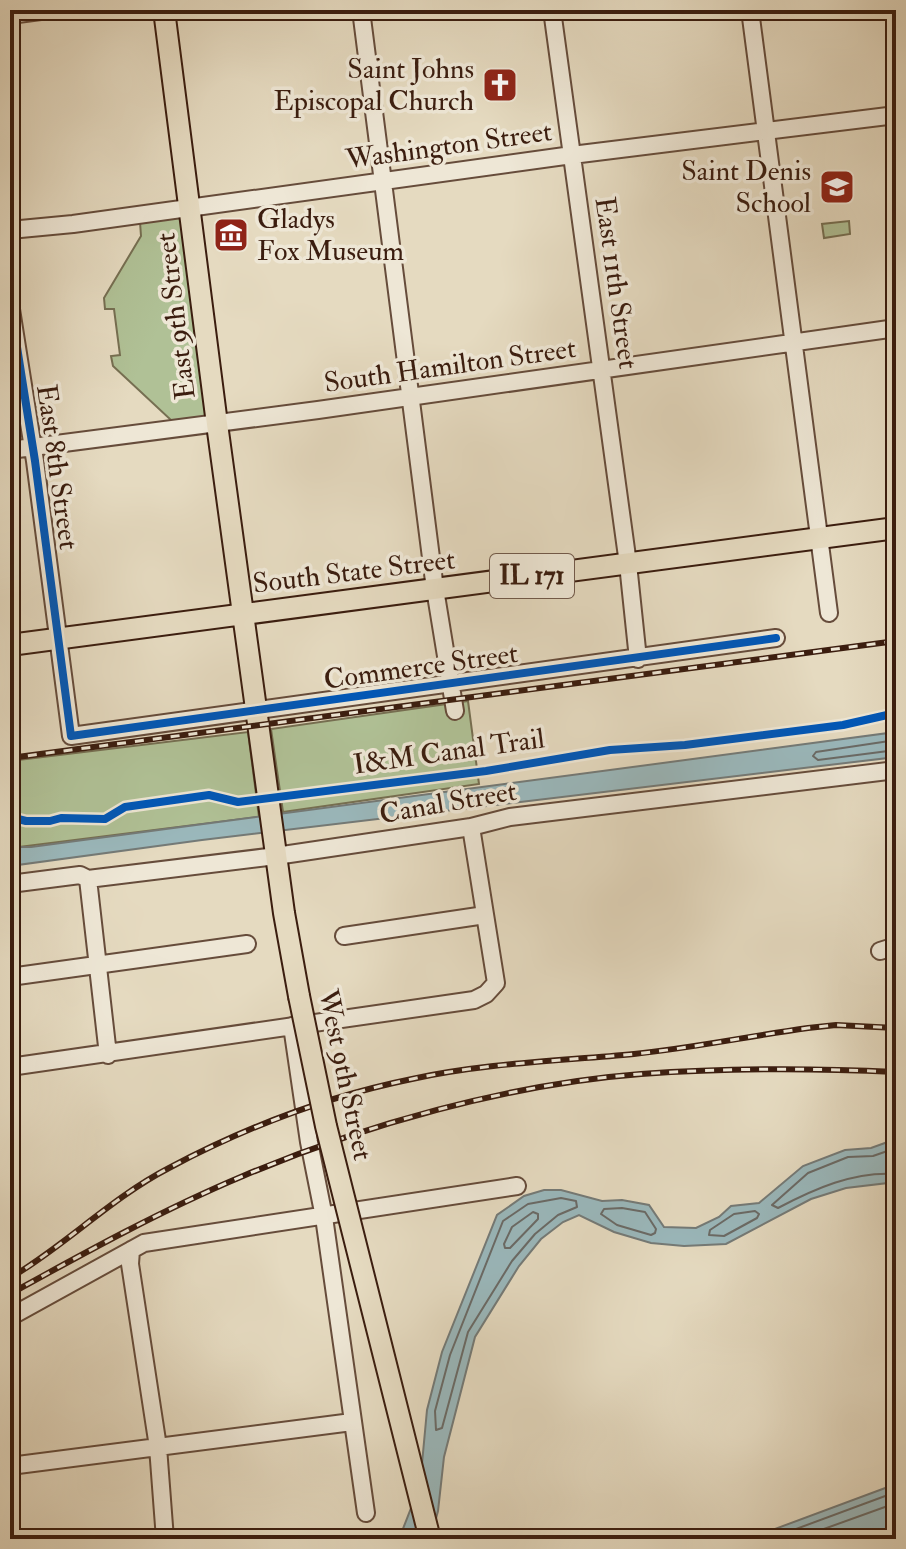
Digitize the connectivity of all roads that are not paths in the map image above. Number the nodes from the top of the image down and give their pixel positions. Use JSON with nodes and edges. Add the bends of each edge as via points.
{"nodes":[{"id":1,"x":48,"y":10,"type":"edge"},
{"id":2,"x":164,"y":10,"type":"edge"},
{"id":3,"x":361,"y":10,"type":"edge"},
{"id":4,"x":552,"y":10,"type":"edge"},
{"id":5,"x":750,"y":10,"type":"edge"},
{"id":6,"x":10,"y":15,"type":"edge"},
{"id":7,"x":896,"y":115,"type":"edge"},
{"id":8,"x":765,"y":131,"type":"junction"},
{"id":9,"x":572,"y":155,"type":"junction"},
{"id":10,"x":383,"y":181,"type":"junction"},
{"id":11,"x":191,"y":208,"type":"junction"},
{"id":12,"x":10,"y":230,"type":"edge"},
{"id":13,"x":10,"y":303,"type":"edge"},
{"id":14,"x":896,"y":328,"type":"edge"},
{"id":15,"x":793,"y":343,"type":"junction"},
{"id":16,"x":601,"y":371,"type":"junction"},
{"id":17,"x":410,"y":397,"type":"junction"},
{"id":18,"x":217,"y":424,"type":"junction"},
{"id":19,"x":33,"y":447,"type":"junction"},
{"id":20,"x":10,"y":450,"type":"edge"},
{"id":21,"x":896,"y":528,"type":"edge"},
{"id":22,"x":821,"y":538,"type":"junction"},
{"id":23,"x":628,"y":564,"type":"junction"},
{"id":24,"x":435,"y":589,"type":"junction"},
{"id":25,"x":829,"y":613,"type":"dead end"},
{"id":26,"x":244,"y":614,"type":"junction"},
{"id":27,"x":59,"y":637,"type":"junction"},
{"id":28,"x":776,"y":638,"type":"dead end"},
{"id":29,"x":10,"y":645,"type":"edge"},
{"id":30,"x":638,"y":659,"type":"junction"},
{"id":31,"x":451,"y":685,"type":"junction"},
{"id":32,"x":455,"y":711,"type":"dead end"},
{"id":33,"x":257,"y":712,"type":"junction"},
{"id":34,"x":71,"y":736,"type":"joint"},
{"id":35,"x":896,"y":770,"type":"edge"},
{"id":36,"x":471,"y":827,"type":"junction"},
{"id":37,"x":276,"y":856,"type":"junction"},
{"id":38,"x":88,"y":879,"type":"junction"},
{"id":39,"x":10,"y":884,"type":"edge"},
{"id":40,"x":485,"y":915,"type":"junction"},
{"id":41,"x":344,"y":936,"type":"dead end"},
{"id":42,"x":247,"y":944,"type":"dead end"},
{"id":43,"x":97,"y":964,"type":"junction"},
{"id":44,"x":10,"y":977,"type":"edge"},
{"id":45,"x":292,"y":1026,"type":"junction"},
{"id":46,"x":108,"y":1055,"type":"junction"},
{"id":47,"x":10,"y":1067,"type":"edge"},
{"id":48,"x":517,"y":1186,"type":"dead end"},
{"id":49,"x":324,"y":1217,"type":"junction"},
{"id":50,"x":131,"y":1250,"type":"junction"},
{"id":51,"x":10,"y":1317,"type":"edge"},
{"id":52,"x":352,"y":1422,"type":"junction"},
{"id":53,"x":158,"y":1447,"type":"junction"},
{"id":54,"x":10,"y":1466,"type":"edge"},
{"id":55,"x":366,"y":1513,"type":"dead end"},
{"id":56,"x":165,"y":1539,"type":"edge"},
{"id":57,"x":430,"y":1539,"type":"edge"}],
"edges":[{"from":1,"to":6,"type":"street"},
{"from":2,"to":11,"type":"main road","name":"East 9th Street"},
{"from":3,"to":10,"type":"street"},
{"from":4,"to":9,"type":"street","name":"East 11th Street"},
{"from":5,"to":8,"type":"street"},
{"from":7,"to":8,"type":"street","name":"Washington Street"},
{"from":8,"to":9,"type":"street","name":"Washington Street"},
{"from":8,"to":15,"type":"street"},
{"from":9,"to":10,"type":"street","name":"Washington Street"},
{"from":9,"to":16,"type":"street","name":"East 11th Street"},
{"from":10,"to":11,"type":"street","name":"Washington Street"},
{"from":10,"to":17,"type":"street"},
{"from":11,"to":12,"type":"street","name":"Washington Street"},
{"from":11,"to":18,"type":"main road","name":"East 9th Street"},
{"from":13,"to":19,"type":"street","name":"East 8th Street"},
{"from":14,"to":15,"type":"street","name":"South Hamilton Street"},
{"from":15,"to":16,"type":"street","name":"South Hamilton Street"},
{"from":15,"to":22,"type":"street"},
{"from":16,"to":17,"type":"street","name":"South Hamilton Street"},
{"from":16,"to":23,"type":"street","name":"East 11th Street"},
{"from":17,"to":18,"type":"street","name":"South Hamilton Street"},
{"from":17,"to":24,"type":"street"},
{"from":18,"to":19,"type":"street","name":"South Hamilton Street"},
{"from":18,"to":26,"type":"main road","name":"East 9th Street"},
{"from":19,"to":20,"type":"street","name":"South Hamilton Street"},
{"from":19,"to":27,"type":"street","name":"East 8th Street"},
{"from":21,"to":22,"type":"main road","name":"South State Street","number":"IL 171"},
{"from":22,"to":23,"type":"main road","name":"South State Street","number":"IL 171"},
{"from":22,"to":25,"type":"street"},
{"from":23,"to":24,"type":"main road","name":"South State Street","number":"IL 171"},
{"from":23,"to":30,"type":"street","name":"East 11th Street"},
{"from":24,"to":26,"type":"main road","name":"South State Street","number":"IL 171"},
{"from":24,"to":31,"type":"street"},
{"from":26,"to":27,"type":"main road","name":"South State Street","number":"IL 171"},
{"from":26,"to":33,"type":"main road","name":"West 9th Street"},
{"from":27,"to":29,"type":"main road","name":"South State Street","number":"IL 171"},
{"from":27,"to":34,"type":"street","name":"East 8th Street"},
{"from":28,"to":30,"type":"street","name":"Commerce Street"},
{"from":30,"to":31,"type":"street","name":"Commerce Street"},
{"from":31,"to":32,"type":"street"},
{"from":31,"to":33,"type":"street","name":"Commerce Street"},
{"from":33,"to":34,"type":"street","name":"Commerce Street"},
{"from":33,"to":37,"type":"main road","name":"West 9th Street"},
{"from":35,"to":36,"type":"street","name":"Canal Street","via":[[510,817]]},
{"from":36,"to":37,"type":"street","name":"Canal Street"},
{"from":36,"to":40,"type":"street"},
{"from":37,"to":38,"type":"street","name":"Canal Street"},
{"from":37,"to":57,"type":"main road","name":"West 9th Street","bridge":true,"via":[[326,1126]]},
{"from":38,"to":39,"type":"street","name":"Canal Street","via":[[80,875]]},
{"from":38,"to":43,"type":"street"},
{"from":40,"to":41,"type":"street"},
{"from":40,"to":45,"type":"street","via":[[496,983],[486,994]]},
{"from":42,"to":43,"type":"street"},
{"from":43,"to":44,"type":"street"},
{"from":43,"to":46,"type":"street"},
{"from":45,"to":46,"type":"street"},
{"from":45,"to":49,"type":"street","name":"West 9th Street"},
{"from":46,"to":47,"type":"street"},
{"from":48,"to":49,"type":"street"},
{"from":49,"to":50,"type":"street","via":[[144,1243]]},
{"from":49,"to":52,"type":"street","name":"West 9th Street"},
{"from":50,"to":51,"type":"street"},
{"from":50,"to":53,"type":"street"},
{"from":52,"to":53,"type":"street"},
{"from":52,"to":55,"type":"street","name":"West 9th Street"},
{"from":53,"to":54,"type":"street"},
{"from":53,"to":56,"type":"street"}]}
